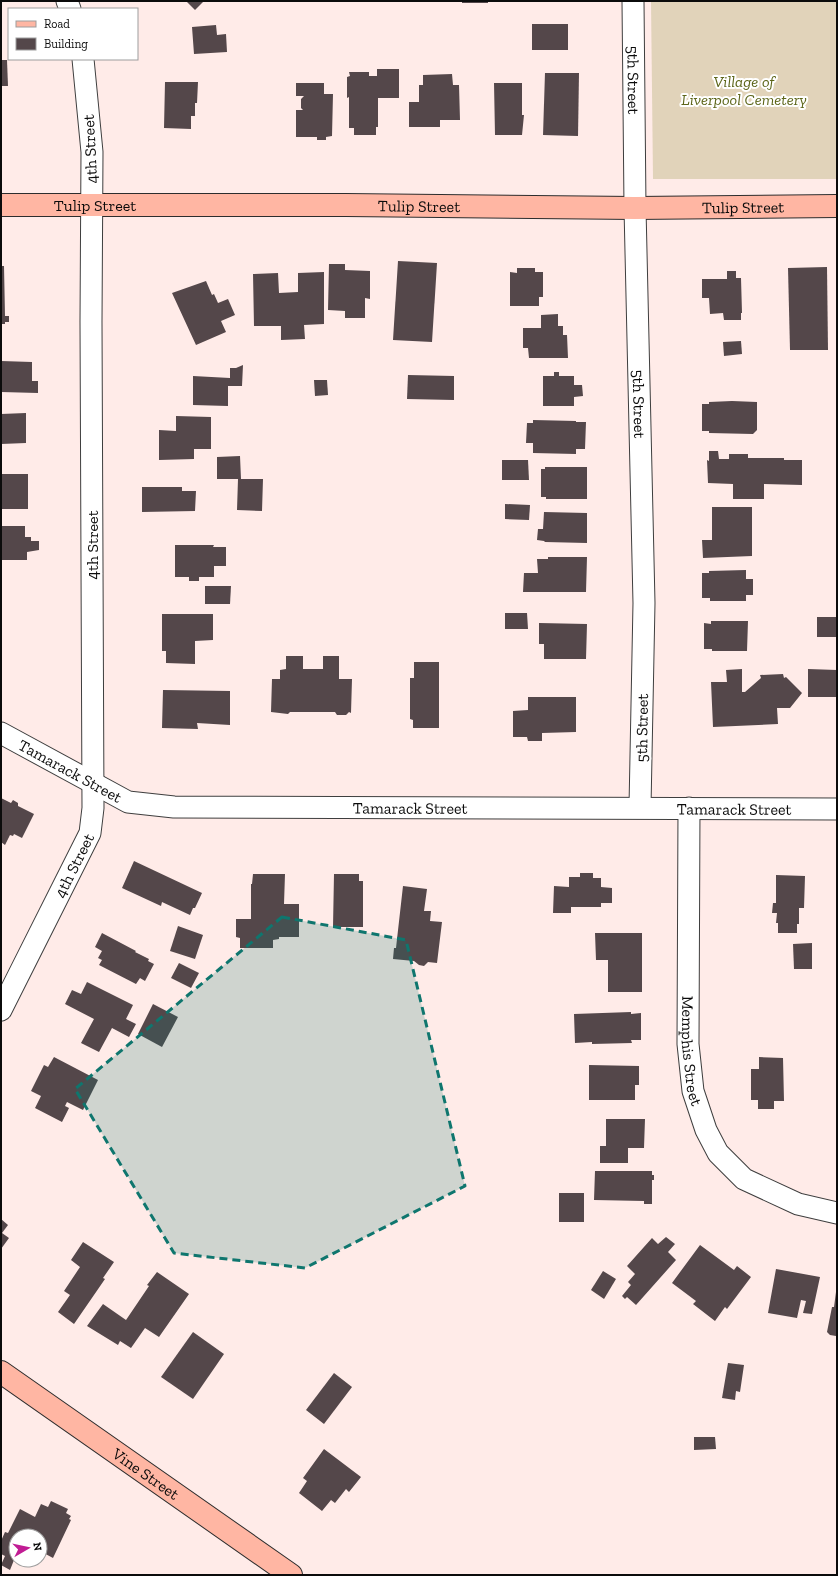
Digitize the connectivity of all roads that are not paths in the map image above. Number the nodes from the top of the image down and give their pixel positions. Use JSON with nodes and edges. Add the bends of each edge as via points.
{"nodes":[{"id":1,"x":633,"y":1,"type":"edge"},
{"id":2,"x":83,"y":60,"type":"edge"},
{"id":3,"x":92,"y":204,"type":"junction"},
{"id":4,"x":1,"y":205,"type":"edge"},
{"id":5,"x":837,"y":206,"type":"edge"},
{"id":6,"x":635,"y":208,"type":"junction"},
{"id":7,"x":1,"y":733,"type":"edge"},
{"id":8,"x":93,"y":783,"type":"junction"},
{"id":9,"x":640,"y":807,"type":"junction"},
{"id":10,"x":690,"y":808,"type":"junction"},
{"id":11,"x":837,"y":809,"type":"edge"},
{"id":12,"x":1,"y":1010,"type":"edge"},
{"id":13,"x":837,"y":1213,"type":"edge"},
{"id":14,"x":1,"y":1372,"type":"edge"},
{"id":15,"x":291,"y":1575,"type":"edge"}],
"edges":[{"from":1,"to":6,"type":"street","name":"5th Street"},
{"from":2,"to":3,"type":"street","name":"4th Street","via":[[92,152]]},
{"from":3,"to":4,"type":"street","name":"Tulip Street"},
{"from":3,"to":6,"type":"street","name":"Tulip Street"},
{"from":3,"to":8,"type":"street","name":"4th Street"},
{"from":5,"to":6,"type":"street","name":"Tulip Street"},
{"from":6,"to":9,"type":"street","name":"5th Street","via":[[644,603]]},
{"from":7,"to":8,"type":"street","name":"Tamarack Street"},
{"from":8,"to":9,"type":"street","name":"Tamarack Street","via":[[128,802],[174,807]]},
{"from":8,"to":12,"type":"street","name":"4th Street","via":[[90,833]]},
{"from":9,"to":10,"type":"street","name":"Tamarack Street"},
{"from":10,"to":11,"type":"street","name":"Tamarack Street"},
{"from":10,"to":13,"type":"street","name":"Memphis Street","via":[[688,1044],[693,1091],[706,1130],[718,1153],[744,1179],[798,1204]]},
{"from":14,"to":15,"type":"street","name":"Vine Street"}]}
